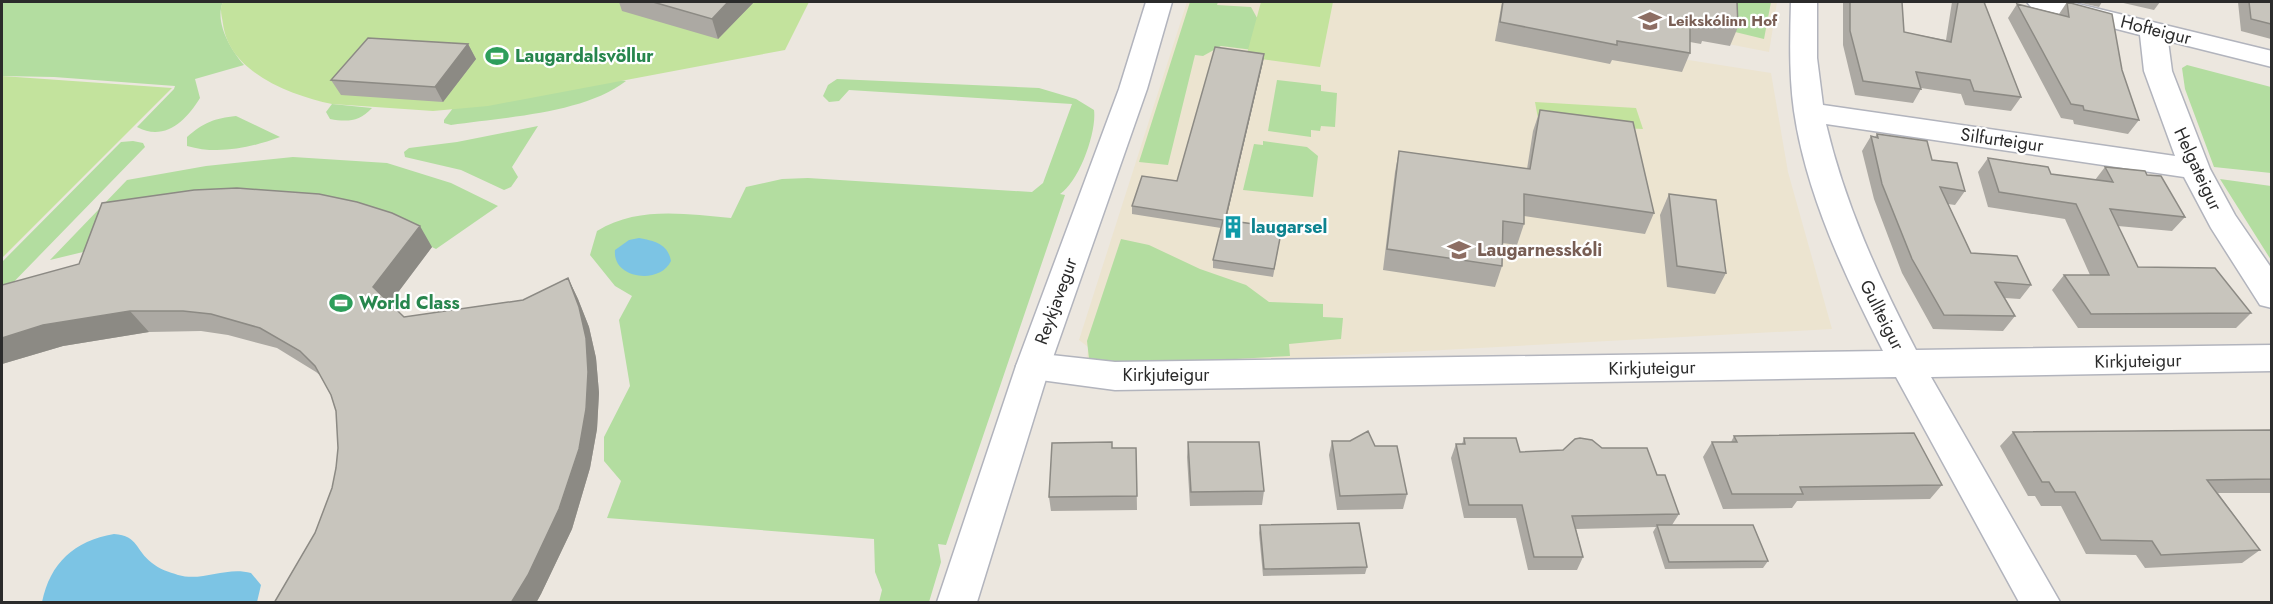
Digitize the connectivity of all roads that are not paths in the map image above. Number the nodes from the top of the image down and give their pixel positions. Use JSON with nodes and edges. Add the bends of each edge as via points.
{"nodes":[{"id":1,"x":1159,"y":2,"type":"edge"},
{"id":2,"x":1804,"y":2,"type":"edge"},
{"id":3,"x":2040,"y":2,"type":"edge"},
{"id":4,"x":2153,"y":30,"type":"junction"},
{"id":5,"x":2271,"y":59,"type":"edge"},
{"id":6,"x":1808,"y":112,"type":"junction"},
{"id":7,"x":2195,"y":169,"type":"junction"},
{"id":8,"x":2271,"y":296,"type":"edge"},
{"id":9,"x":2271,"y":358,"type":"edge"},
{"id":10,"x":1907,"y":364,"type":"junction"},
{"id":11,"x":1033,"y":366,"type":"junction"},
{"id":12,"x":957,"y":603,"type":"edge"},
{"id":13,"x":2040,"y":603,"type":"edge"}],
"edges":[{"from":1,"to":11,"type":"street","name":"Reykjavegur","via":[[1133,88]]},
{"from":2,"to":6,"type":"street","name":"Gullteigur","via":[[1802,35]]},
{"from":3,"to":4,"type":"street","name":"Hofteigur"},
{"from":4,"to":5,"type":"street","name":"Hofteigur"},
{"from":4,"to":7,"type":"street","name":"Helgateigur","via":[[2158,71]]},
{"from":6,"to":7,"type":"street","name":"Silfurteigur"},
{"from":6,"to":10,"type":"street","name":"Gullteigur","via":[[1843,231]]},
{"from":7,"to":8,"type":"street","name":"Helgateigur","via":[[2222,220]]},
{"from":9,"to":10,"type":"street","name":"Kirkjuteigur"},
{"from":10,"to":11,"type":"street","name":"Kirkjuteigur","via":[[1127,376]]},
{"from":10,"to":13,"type":"street","name":"Gullteigur"},
{"from":11,"to":12,"type":"street","name":"Reykjavegur"}]}
